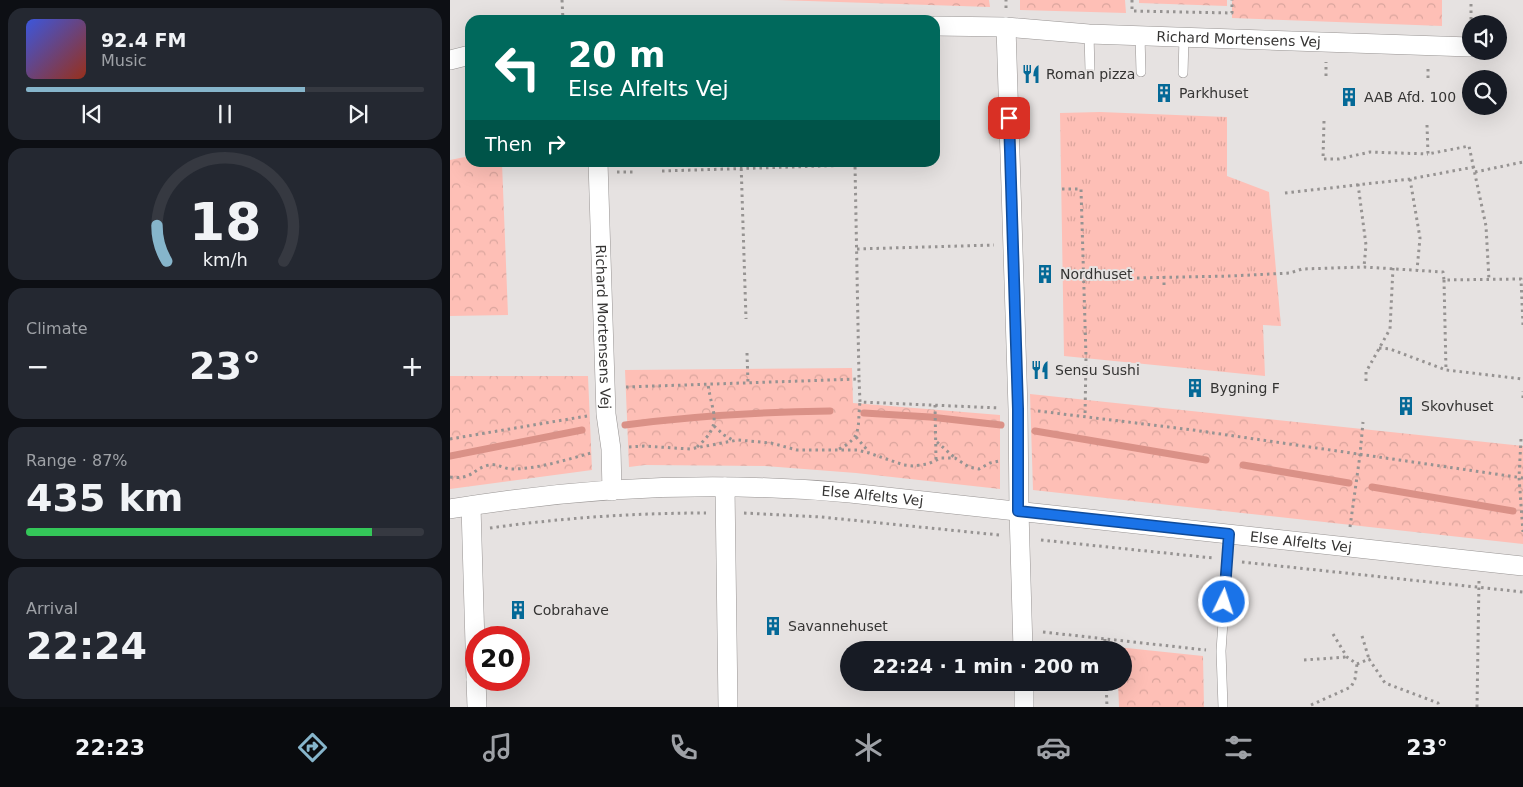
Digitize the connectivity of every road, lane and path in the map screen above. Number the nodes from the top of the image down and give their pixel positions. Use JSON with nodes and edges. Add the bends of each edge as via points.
{"nodes":[{"id":1,"x":562,"y":0,"type":"edge"},
{"id":2,"x":1132,"y":0,"type":"edge"},
{"id":3,"x":1232,"y":0,"type":"edge"},
{"id":4,"x":1471,"y":0,"type":"edge"},
{"id":5,"x":563,"y":15,"type":"edge"},
{"id":6,"x":1471,"y":15,"type":"edge"},
{"id":7,"x":940,"y":26,"type":"edge"},
{"id":8,"x":1006,"y":26,"type":"junction"},
{"id":9,"x":1089,"y":34,"type":"junction"},
{"id":10,"x":1140,"y":36,"type":"junction"},
{"id":11,"x":1184,"y":38,"type":"junction"},
{"id":12,"x":1462,"y":47,"type":"edge"},
{"id":13,"x":465,"y":56,"type":"edge"},
{"id":14,"x":450,"y":60,"type":"edge"},
{"id":15,"x":1090,"y":71,"type":"dead end"},
{"id":16,"x":1141,"y":72,"type":"dead end"},
{"id":17,"x":1183,"y":73,"type":"dead end"},
{"id":18,"x":1324,"y":121,"type":"dead end"},
{"id":19,"x":1427,"y":126,"type":"dead end"},
{"id":20,"x":1428,"y":154,"type":"junction"},
{"id":21,"x":1523,"y":162,"type":"edge"},
{"id":22,"x":598,"y":167,"type":"edge"},
{"id":23,"x":798,"y":167,"type":"edge"},
{"id":24,"x":855,"y":167,"type":"edge"},
{"id":25,"x":1474,"y":167,"type":"junction"},
{"id":26,"x":741,"y":169,"type":"junction"},
{"id":27,"x":662,"y":171,"type":"dead end"},
{"id":28,"x":1475,"y":172,"type":"junction"},
{"id":29,"x":1410,"y":179,"type":"junction"},
{"id":30,"x":1358,"y":184,"type":"junction"},
{"id":31,"x":1062,"y":190,"type":"dead end"},
{"id":32,"x":1285,"y":193,"type":"dead end"},
{"id":33,"x":1013,"y":244,"type":"junction"},
{"id":34,"x":857,"y":249,"type":"junction"},
{"id":35,"x":1364,"y":267,"type":"junction"},
{"id":36,"x":1393,"y":268,"type":"junction"},
{"id":37,"x":1417,"y":270,"type":"junction"},
{"id":38,"x":1164,"y":276,"type":"junction"},
{"id":39,"x":1084,"y":278,"type":"junction"},
{"id":40,"x":1444,"y":280,"type":"junction"},
{"id":41,"x":1489,"y":280,"type":"junction"},
{"id":42,"x":1164,"y":287,"type":"dead end"},
{"id":43,"x":746,"y":319,"type":"dead end"},
{"id":44,"x":1523,"y":325,"type":"edge"},
{"id":45,"x":1380,"y":348,"type":"junction"},
{"id":46,"x":747,"y":353,"type":"dead end"},
{"id":47,"x":1446,"y":370,"type":"junction"},
{"id":48,"x":1523,"y":379,"type":"edge"},
{"id":49,"x":859,"y":380,"type":"junction"},
{"id":50,"x":1366,"y":381,"type":"dead end"},
{"id":51,"x":748,"y":383,"type":"junction"},
{"id":52,"x":708,"y":384,"type":"junction"},
{"id":53,"x":624,"y":387,"type":"dead end"},
{"id":54,"x":1523,"y":391,"type":"edge"},
{"id":55,"x":1523,"y":398,"type":"edge"},
{"id":56,"x":860,"y":402,"type":"junction"},
{"id":57,"x":935,"y":407,"type":"junction"},
{"id":58,"x":1018,"y":409,"type":"junction"},
{"id":59,"x":606,"y":414,"type":"junction"},
{"id":60,"x":1085,"y":417,"type":"junction"},
{"id":61,"x":1362,"y":422,"type":"dead end"},
{"id":62,"x":714,"y":426,"type":"junction"},
{"id":63,"x":856,"y":437,"type":"junction"},
{"id":64,"x":450,"y":439,"type":"edge"},
{"id":65,"x":1521,"y":439,"type":"dead end"},
{"id":66,"x":735,"y":441,"type":"junction"},
{"id":67,"x":936,"y":442,"type":"junction"},
{"id":68,"x":628,"y":447,"type":"dead end"},
{"id":69,"x":696,"y":448,"type":"junction"},
{"id":70,"x":838,"y":450,"type":"junction"},
{"id":71,"x":591,"y":453,"type":"dead end"},
{"id":72,"x":869,"y":453,"type":"junction"},
{"id":73,"x":1360,"y":455,"type":"junction"},
{"id":74,"x":955,"y":458,"type":"junction"},
{"id":75,"x":936,"y":460,"type":"junction"},
{"id":76,"x":1000,"y":460,"type":"dead end"},
{"id":77,"x":450,"y":477,"type":"edge"},
{"id":78,"x":1521,"y":478,"type":"edge"},
{"id":79,"x":725,"y":487,"type":"junction"},
{"id":80,"x":612,"y":491,"type":"junction"},
{"id":81,"x":471,"y":506,"type":"junction"},
{"id":82,"x":450,"y":509,"type":"edge"},
{"id":83,"x":1018,"y":511,"type":"junction"},
{"id":84,"x":725,"y":513,"type":"junction"},
{"id":85,"x":472,"y":531,"type":"junction"},
{"id":86,"x":1523,"y":532,"type":"edge"},
{"id":87,"x":1229,"y":534,"type":"junction"},
{"id":88,"x":1019,"y":538,"type":"junction"},
{"id":89,"x":1347,"y":547,"type":"junction"},
{"id":90,"x":1227,"y":560,"type":"junction"},
{"id":91,"x":1480,"y":562,"type":"junction"},
{"id":92,"x":1523,"y":566,"type":"edge"},
{"id":93,"x":1479,"y":587,"type":"junction"},
{"id":94,"x":1523,"y":592,"type":"edge"},
{"id":95,"x":475,"y":626,"type":"edge"},
{"id":96,"x":1023,"y":630,"type":"junction"},
{"id":97,"x":1333,"y":634,"type":"dead end"},
{"id":98,"x":1362,"y":636,"type":"dead end"},
{"id":99,"x":1105,"y":639,"type":"joint"},
{"id":100,"x":1023,"y":641,"type":"edge"},
{"id":101,"x":1221,"y":651,"type":"junction"},
{"id":102,"x":1347,"y":657,"type":"junction"},
{"id":103,"x":1369,"y":659,"type":"junction"},
{"id":104,"x":1304,"y":660,"type":"dead end"},
{"id":105,"x":1357,"y":664,"type":"junction"},
{"id":106,"x":476,"y":691,"type":"edge"},
{"id":107,"x":1024,"y":691,"type":"edge"},
{"id":108,"x":1106,"y":691,"type":"edge"},
{"id":109,"x":1311,"y":705,"type":"dead end"},
{"id":110,"x":477,"y":707,"type":"edge"},
{"id":111,"x":728,"y":707,"type":"edge"},
{"id":112,"x":1024,"y":707,"type":"edge"},
{"id":113,"x":1107,"y":707,"type":"edge"},
{"id":114,"x":1223,"y":707,"type":"edge"},
{"id":115,"x":1439,"y":707,"type":"edge"},
{"id":116,"x":1477,"y":707,"type":"edge"}],
"edges":[{"from":1,"to":5,"type":"path"},
{"from":2,"to":3,"type":"path","via":[[1132,11],[1232,13]]},
{"from":4,"to":6,"type":"path"},
{"from":7,"to":8,"type":"street","name":"Richard Mortensens Vej"},
{"from":8,"to":9,"type":"street","name":"Richard Mortensens Vej"},
{"from":8,"to":33,"type":"street"},
{"from":9,"to":10,"type":"street","name":"Richard Mortensens Vej"},
{"from":9,"to":15,"type":"lane"},
{"from":10,"to":11,"type":"street","name":"Richard Mortensens Vej"},
{"from":10,"to":16,"type":"lane"},
{"from":11,"to":12,"type":"street","name":"Richard Mortensens Vej"},
{"from":11,"to":17,"type":"lane"},
{"from":13,"to":14,"type":"street"},
{"from":18,"to":20,"type":"path","via":[[1323,159],[1370,152]]},
{"from":19,"to":20,"type":"path"},
{"from":20,"to":25,"type":"path","via":[[1469,146]]},
{"from":21,"to":28,"type":"path"},
{"from":22,"to":59,"type":"street","name":"Richard Mortensens Vej"},
{"from":23,"to":26,"type":"path"},
{"from":24,"to":34,"type":"path"},
{"from":25,"to":28,"type":"path"},
{"from":25,"to":29,"type":"path"},
{"from":26,"to":27,"type":"path"},
{"from":26,"to":43,"type":"path"},
{"from":28,"to":41,"type":"path","via":[[1486,226]]},
{"from":29,"to":30,"type":"path"},
{"from":29,"to":37,"type":"path","via":[[1420,238]]},
{"from":30,"to":32,"type":"path"},
{"from":30,"to":35,"type":"path","via":[[1366,245]]},
{"from":31,"to":39,"type":"path","via":[[1081,189]]},
{"from":33,"to":34,"type":"path"},
{"from":33,"to":58,"type":"street"},
{"from":34,"to":49,"type":"path"},
{"from":35,"to":36,"type":"path"},
{"from":35,"to":38,"type":"path","via":[[1231,276]]},
{"from":36,"to":37,"type":"path"},
{"from":36,"to":45,"type":"path","via":[[1390,329]]},
{"from":37,"to":40,"type":"path","via":[[1443,272]]},
{"from":38,"to":39,"type":"path"},
{"from":38,"to":42,"type":"path"},
{"from":39,"to":60,"type":"path"},
{"from":40,"to":41,"type":"path"},
{"from":40,"to":47,"type":"path"},
{"from":41,"to":44,"type":"path","via":[[1521,279]]},
{"from":45,"to":47,"type":"path"},
{"from":45,"to":50,"type":"path","via":[[1366,372]]},
{"from":46,"to":51,"type":"path"},
{"from":47,"to":48,"type":"path"},
{"from":49,"to":51,"type":"path"},
{"from":49,"to":56,"type":"path"},
{"from":51,"to":52,"type":"path"},
{"from":52,"to":53,"type":"path"},
{"from":52,"to":62,"type":"path"},
{"from":54,"to":55,"type":"path"},
{"from":56,"to":57,"type":"path"},
{"from":56,"to":63,"type":"path"},
{"from":57,"to":58,"type":"path"},
{"from":57,"to":67,"type":"path"},
{"from":58,"to":60,"type":"path"},
{"from":58,"to":83,"type":"street"},
{"from":59,"to":64,"type":"path"},
{"from":59,"to":80,"type":"street","name":"Richard Mortensens Vej"},
{"from":60,"to":73,"type":"path"},
{"from":61,"to":73,"type":"path"},
{"from":62,"to":66,"type":"path"},
{"from":62,"to":69,"type":"path"},
{"from":63,"to":70,"type":"path"},
{"from":63,"to":72,"type":"path"},
{"from":65,"to":78,"type":"path"},
{"from":66,"to":69,"type":"path"},
{"from":66,"to":70,"type":"path","via":[[771,443],[797,450]]},
{"from":67,"to":74,"type":"path"},
{"from":67,"to":75,"type":"path"},
{"from":68,"to":69,"type":"path"},
{"from":70,"to":72,"type":"path"},
{"from":71,"to":77,"type":"path","via":[[521,468],[505,469],[493,464],[463,478]]},
{"from":72,"to":75,"type":"path","via":[[913,466]]},
{"from":73,"to":78,"type":"path"},
{"from":73,"to":89,"type":"path"},
{"from":74,"to":75,"type":"path"},
{"from":74,"to":76,"type":"path","via":[[974,469]]},
{"from":78,"to":86,"type":"path"},
{"from":79,"to":80,"type":"street","name":"Else Alfelts Vej"},
{"from":79,"to":83,"type":"street","name":"Else Alfelts Vej","via":[[831,491]]},
{"from":79,"to":84,"type":"street"},
{"from":80,"to":81,"type":"street","name":"Else Alfelts Vej"},
{"from":81,"to":82,"type":"street","name":"Else Alfelts Vej"},
{"from":81,"to":85,"type":"street"},
{"from":83,"to":87,"type":"street","name":"Else Alfelts Vej"},
{"from":83,"to":88,"type":"street"},
{"from":84,"to":85,"type":"path","via":[[576,518]]},
{"from":84,"to":88,"type":"path","via":[[822,517]]},
{"from":84,"to":111,"type":"street"},
{"from":85,"to":95,"type":"street"},
{"from":87,"to":89,"type":"street","name":"Else Alfelts Vej"},
{"from":87,"to":90,"type":"lane"},
{"from":88,"to":90,"type":"path"},
{"from":88,"to":96,"type":"street"},
{"from":89,"to":91,"type":"street","name":"Else Alfelts Vej"},
{"from":90,"to":93,"type":"path"},
{"from":90,"to":101,"type":"lane"},
{"from":91,"to":92,"type":"street","name":"Else Alfelts Vej"},
{"from":91,"to":93,"type":"path"},
{"from":93,"to":94,"type":"path"},
{"from":93,"to":116,"type":"path"},
{"from":96,"to":99,"type":"path"},
{"from":96,"to":100,"type":"street"},
{"from":97,"to":102,"type":"path"},
{"from":98,"to":103,"type":"path"},
{"from":99,"to":101,"type":"path"},
{"from":101,"to":114,"type":"lane"},
{"from":102,"to":104,"type":"path"},
{"from":102,"to":105,"type":"path"},
{"from":103,"to":105,"type":"path"},
{"from":103,"to":115,"type":"path","via":[[1385,683],[1438,703]]},
{"from":105,"to":109,"type":"path","via":[[1352,687]]},
{"from":106,"to":110,"type":"street"},
{"from":107,"to":112,"type":"street"},
{"from":108,"to":113,"type":"path"}]}
